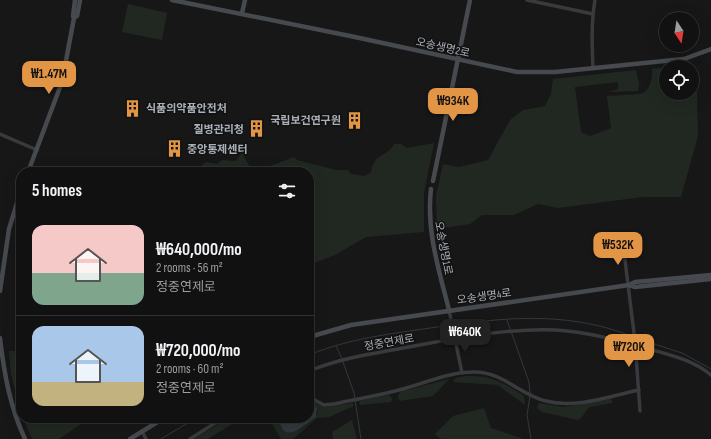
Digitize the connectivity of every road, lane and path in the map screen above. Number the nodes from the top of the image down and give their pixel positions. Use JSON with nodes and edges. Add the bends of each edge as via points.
{"nodes":[{"id":1,"x":75,"y":0,"type":"edge"},
{"id":2,"x":80,"y":0,"type":"edge"},
{"id":3,"x":172,"y":0,"type":"edge"},
{"id":4,"x":245,"y":0,"type":"edge"},
{"id":5,"x":470,"y":0,"type":"edge"},
{"id":6,"x":527,"y":0,"type":"edge"},
{"id":7,"x":596,"y":0,"type":"edge"},
{"id":8,"x":242,"y":13,"type":"junction"},
{"id":9,"x":593,"y":14,"type":"junction"},
{"id":10,"x":74,"y":18,"type":"junction"},
{"id":11,"x":711,"y":49,"type":"edge"},
{"id":12,"x":458,"y":60,"type":"junction"},
{"id":13,"x":593,"y":68,"type":"junction"},
{"id":14,"x":0,"y":134,"type":"edge"},
{"id":15,"x":36,"y":150,"type":"junction"},
{"id":16,"x":30,"y":167,"type":"edge"},
{"id":17,"x":433,"y":181,"type":"dead end"},
{"id":18,"x":432,"y":189,"type":"dead end"},
{"id":19,"x":16,"y":206,"type":"edge"},
{"id":20,"x":623,"y":244,"type":"dead end"},
{"id":21,"x":711,"y":275,"type":"edge"},
{"id":22,"x":711,"y":279,"type":"edge"},
{"id":23,"x":629,"y":285,"type":"junction"},
{"id":24,"x":0,"y":291,"type":"edge"},
{"id":25,"x":449,"y":313,"type":"junction"},
{"id":26,"x":314,"y":336,"type":"edge"},
{"id":27,"x":454,"y":337,"type":"junction"},
{"id":28,"x":0,"y":338,"type":"edge"},
{"id":29,"x":635,"y":343,"type":"junction"},
{"id":30,"x":314,"y":369,"type":"edge"},
{"id":31,"x":462,"y":373,"type":"junction"},
{"id":32,"x":711,"y":375,"type":"edge"},
{"id":33,"x":639,"y":390,"type":"junction"},
{"id":34,"x":314,"y":400,"type":"edge"},
{"id":35,"x":640,"y":411,"type":"dead end"},
{"id":36,"x":16,"y":419,"type":"edge"},
{"id":37,"x":17,"y":423,"type":"edge"},
{"id":38,"x":156,"y":423,"type":"edge"},
{"id":39,"x":216,"y":423,"type":"edge"},
{"id":40,"x":142,"y":432,"type":"junction"},
{"id":41,"x":146,"y":438,"type":"edge"},
{"id":42,"x":25,"y":439,"type":"edge"},
{"id":43,"x":130,"y":439,"type":"edge"},
{"id":44,"x":190,"y":439,"type":"edge"}],
"edges":[{"from":1,"to":10,"type":"street"},
{"from":2,"to":10,"type":"street","via":[[77,16]]},
{"from":3,"to":8,"type":"street","name":"오송생명2로"},
{"from":4,"to":8,"type":"street"},
{"from":5,"to":12,"type":"street"},
{"from":6,"to":9,"type":"street"},
{"from":7,"to":9,"type":"street"},
{"from":8,"to":12,"type":"street","name":"오송생명2로"},
{"from":9,"to":13,"type":"street"},
{"from":10,"to":15,"type":"street","via":[[62,82]]},
{"from":11,"to":13,"type":"street","name":"오송생명2로","via":[[684,59]]},
{"from":12,"to":13,"type":"street","name":"오송생명2로","via":[[528,73]]},
{"from":12,"to":17,"type":"street"},
{"from":14,"to":15,"type":"street"},
{"from":15,"to":16,"type":"street"},
{"from":18,"to":25,"type":"street","name":"오송생명1로","via":[[429,222]]},
{"from":19,"to":24,"type":"street","via":[[9,229]]},
{"from":20,"to":23,"type":"street"},
{"from":21,"to":23,"type":"street","via":[[635,282]]},
{"from":22,"to":23,"type":"street","via":[[635,287]]},
{"from":23,"to":25,"type":"street","name":"오송생명4로"},
{"from":23,"to":29,"type":"street"},
{"from":25,"to":26,"type":"street","name":"오송생명4로","via":[[352,325]]},
{"from":25,"to":27,"type":"street"},
{"from":27,"to":29,"type":"street","name":"정중연제로","via":[[506,331],[556,330]]},
{"from":27,"to":30,"type":"street","name":"정중연제로","via":[[337,361]]},
{"from":27,"to":31,"type":"street"},
{"from":28,"to":36,"type":"street","via":[[3,367]]},
{"from":29,"to":32,"type":"street","via":[[688,361]]},
{"from":29,"to":33,"type":"street"},
{"from":31,"to":33,"type":"street","via":[[494,375],[545,401],[566,404]]},
{"from":31,"to":34,"type":"street","via":[[398,391],[349,401],[324,405]]},
{"from":33,"to":35,"type":"street"},
{"from":37,"to":42,"type":"street"},
{"from":38,"to":40,"type":"street"},
{"from":39,"to":44,"type":"street"},
{"from":40,"to":41,"type":"street"},
{"from":40,"to":43,"type":"street"}]}
